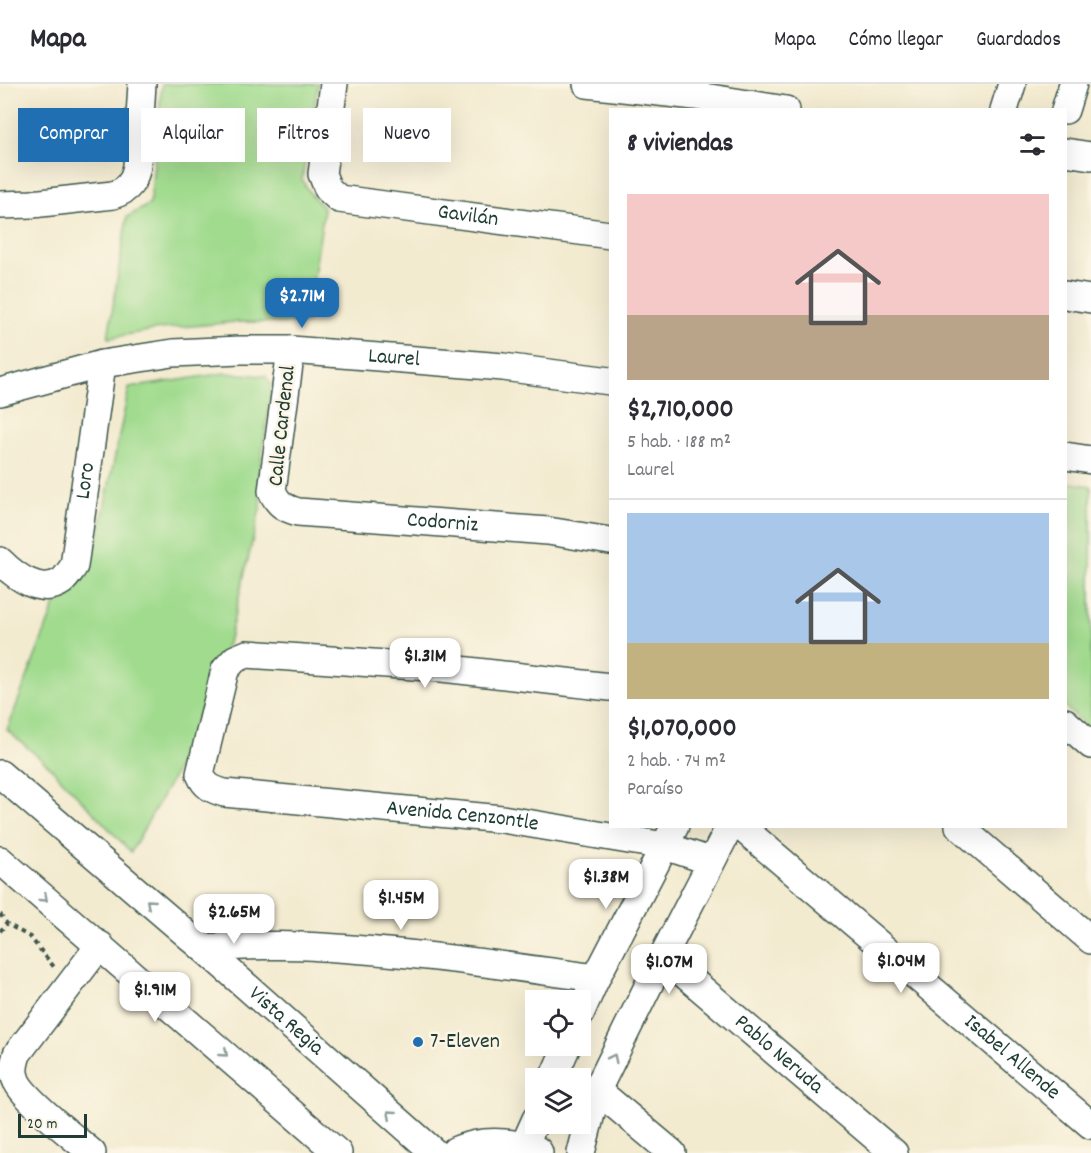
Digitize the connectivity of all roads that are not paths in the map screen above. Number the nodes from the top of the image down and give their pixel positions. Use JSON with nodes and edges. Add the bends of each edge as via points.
{"nodes":[{"id":1,"x":142,"y":84,"type":"edge"},
{"id":2,"x":334,"y":84,"type":"edge"},
{"id":3,"x":587,"y":84,"type":"edge"},
{"id":4,"x":1012,"y":84,"type":"edge"},
{"id":5,"x":1073,"y":84,"type":"edge"},
{"id":6,"x":773,"y":108,"type":"edge"},
{"id":7,"x":1005,"y":108,"type":"edge"},
{"id":8,"x":1066,"y":108,"type":"edge"},
{"id":9,"x":1067,"y":152,"type":"edge"},
{"id":10,"x":1091,"y":156,"type":"edge"},
{"id":11,"x":32,"y":204,"type":"junction"},
{"id":12,"x":0,"y":205,"type":"edge"},
{"id":13,"x":0,"y":217,"type":"edge"},
{"id":14,"x":609,"y":235,"type":"edge"},
{"id":15,"x":1067,"y":295,"type":"edge"},
{"id":16,"x":1091,"y":299,"type":"edge"},
{"id":17,"x":291,"y":350,"type":"junction"},
{"id":18,"x":102,"y":364,"type":"junction"},
{"id":19,"x":609,"y":381,"type":"edge"},
{"id":20,"x":0,"y":392,"type":"edge"},
{"id":21,"x":1067,"y":456,"type":"edge"},
{"id":22,"x":1091,"y":460,"type":"edge"},
{"id":23,"x":277,"y":502,"type":"joint"},
{"id":24,"x":609,"y":541,"type":"edge"},
{"id":25,"x":0,"y":561,"type":"edge"},
{"id":26,"x":609,"y":687,"type":"edge"},
{"id":27,"x":1067,"y":724,"type":"edge"},
{"id":28,"x":1091,"y":745,"type":"edge"},
{"id":29,"x":0,"y":774,"type":"edge"},
{"id":30,"x":729,"y":828,"type":"edge"},
{"id":31,"x":742,"y":828,"type":"edge"},
{"id":32,"x":961,"y":828,"type":"edge"},
{"id":33,"x":670,"y":836,"type":"edge"},
{"id":34,"x":0,"y":860,"type":"edge"},
{"id":35,"x":710,"y":861,"type":"junction"},
{"id":36,"x":1091,"y":940,"type":"edge"},
{"id":37,"x":100,"y":945,"type":"junction"},
{"id":38,"x":203,"y":948,"type":"junction"},
{"id":39,"x":663,"y":956,"type":"junction"},
{"id":40,"x":596,"y":978,"type":"junction"},
{"id":41,"x":591,"y":990,"type":"edge"},
{"id":42,"x":597,"y":1090,"type":"junction"},
{"id":43,"x":1091,"y":1125,"type":"edge"},
{"id":44,"x":531,"y":1140,"type":"edge"},
{"id":45,"x":92,"y":1153,"type":"edge"},
{"id":46,"x":338,"y":1153,"type":"edge"},
{"id":47,"x":435,"y":1153,"type":"edge"},
{"id":48,"x":457,"y":1153,"type":"edge"},
{"id":49,"x":581,"y":1153,"type":"edge"},
{"id":50,"x":672,"y":1153,"type":"edge"},
{"id":51,"x":894,"y":1153,"type":"edge"}],
"edges":[{"from":1,"to":11,"type":"street","via":[[137,166],[128,187],[113,195]]},
{"from":2,"to":14,"type":"street","name":"Gavilán","via":[[322,174],[328,189],[339,200]]},
{"from":3,"to":6,"type":"street"},
{"from":4,"to":7,"type":"street"},
{"from":5,"to":8,"type":"street"},
{"from":9,"to":10,"type":"street"},
{"from":11,"to":12,"type":"street"},
{"from":11,"to":13,"type":"street"},
{"from":15,"to":16,"type":"street"},
{"from":17,"to":18,"type":"street","name":"Laurel","via":[[173,353]]},
{"from":17,"to":19,"type":"street","name":"Laurel","via":[[503,367]]},
{"from":17,"to":23,"type":"street","name":"Calle Cardenal","via":[[272,491]]},
{"from":18,"to":20,"type":"street","name":"Laurel"},
{"from":18,"to":25,"type":"street","name":"Loro","via":[[74,566],[63,580],[50,586],[34,585]]},
{"from":21,"to":22,"type":"street"},
{"from":23,"to":24,"type":"street","name":"Codorniz","via":[[298,512],[548,531]]},
{"from":26,"to":33,"type":"street","name":"Avenida Cenzontle","via":[[442,668],[247,654],[235,658],[225,670],[200,774],[204,784],[212,789],[235,794]]},
{"from":27,"to":28,"type":"street"},
{"from":38,"to":29,"type":"street","name":"Vista Regia","one_way":true},
{"from":30,"to":35,"type":"street"},
{"from":31,"to":43,"type":"street","name":"Isabel Allende"},
{"from":32,"to":36,"type":"street"},
{"from":33,"to":35,"type":"street","name":"Avenida Cenzontle"},
{"from":33,"to":40,"type":"street"},
{"from":34,"to":37,"type":"street","one_way":true},
{"from":35,"to":39,"type":"street"},
{"from":37,"to":45,"type":"street","via":[[17,1054],[13,1066],[22,1091]]},
{"from":37,"to":46,"type":"street","one_way":true},
{"from":38,"to":40,"type":"street","via":[[322,946]]},
{"from":47,"to":38,"type":"street","name":"Vista Regia","one_way":true},
{"from":42,"to":39,"type":"street","one_way":true},
{"from":39,"to":51,"type":"street","name":"Pablo Neruda"},
{"from":40,"to":41,"type":"street"},
{"from":42,"to":49,"type":"street"},
{"from":42,"to":50,"type":"street"},
{"from":44,"to":48,"type":"street","via":[[468,1148]]}]}
